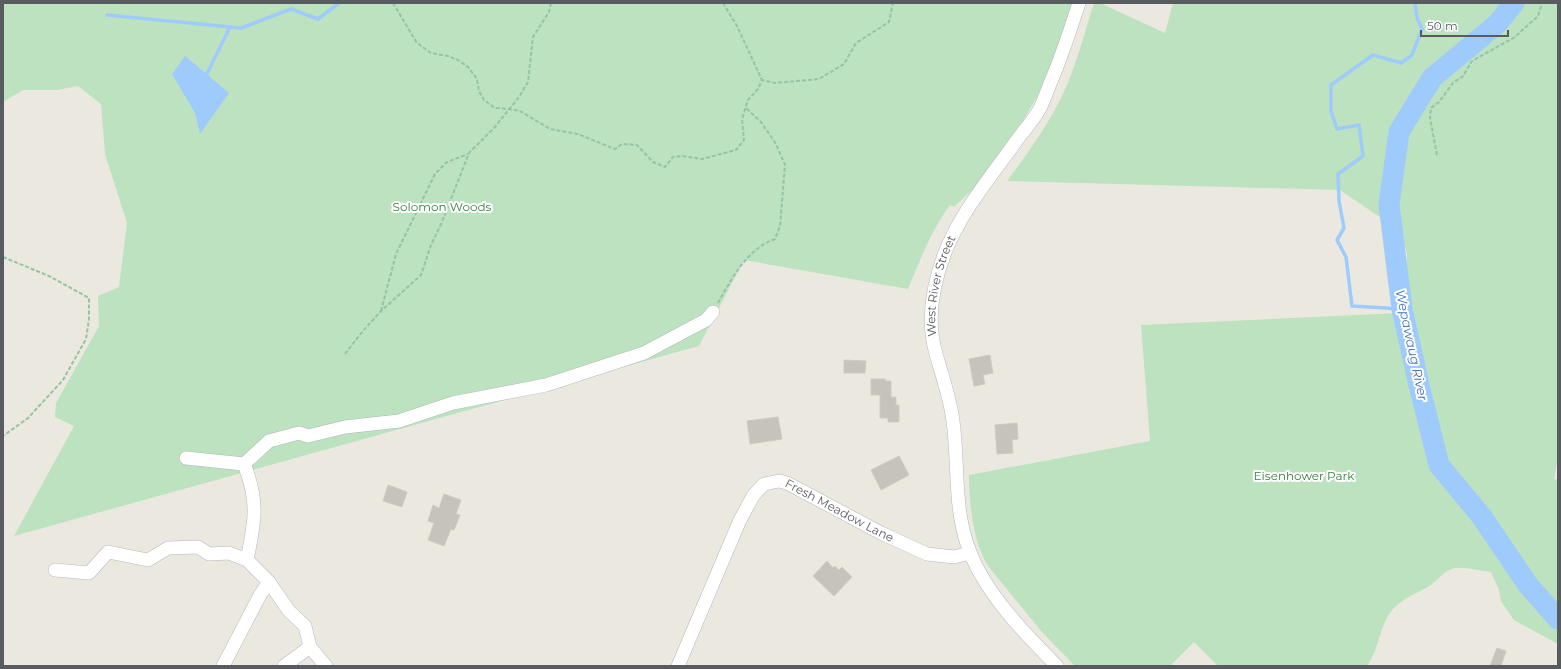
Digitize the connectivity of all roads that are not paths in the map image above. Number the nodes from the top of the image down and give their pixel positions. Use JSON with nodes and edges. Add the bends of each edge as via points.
{"nodes":[{"id":1,"x":1079,"y":3,"type":"edge"},
{"id":2,"x":713,"y":312,"type":"road end"},
{"id":3,"x":186,"y":458,"type":"dead end"},
{"id":4,"x":244,"y":464,"type":"junction"},
{"id":5,"x":970,"y":553,"type":"junction"},
{"id":6,"x":247,"y":560,"type":"junction"},
{"id":7,"x":55,"y":570,"type":"dead end"},
{"id":8,"x":269,"y":582,"type":"junction"},
{"id":9,"x":310,"y":647,"type":"junction"},
{"id":10,"x":223,"y":666,"type":"edge"},
{"id":11,"x":284,"y":666,"type":"edge"},
{"id":12,"x":326,"y":666,"type":"edge"},
{"id":13,"x":678,"y":666,"type":"edge"},
{"id":14,"x":1057,"y":666,"type":"edge"}],
"edges":[{"from":1,"to":5,"type":"street","name":"West River Street","via":[[1063,53],[1039,110],[958,227],[944,255],[934,290],[934,348],[953,419],[959,507]]},
{"from":2,"to":4,"type":"street","via":[[706,320],[644,353],[596,370],[546,385],[452,403],[399,421],[345,427],[308,436],[299,433],[268,441]]},
{"from":3,"to":4,"type":"street"},
{"from":4,"to":6,"type":"street","via":[[253,491],[255,510]]},
{"from":5,"to":13,"type":"street","name":"Fresh Meadow Lane","via":[[954,557],[927,554],[886,536],[792,485],[779,481],[764,484],[753,496],[740,520]]},
{"from":5,"to":14,"type":"street","name":"West River Street","via":[[999,602]]},
{"from":6,"to":7,"type":"street","via":[[229,553],[209,554],[198,547],[168,548],[148,560],[108,552],[89,573]]},
{"from":6,"to":8,"type":"street"},
{"from":8,"to":9,"type":"street","via":[[289,611],[305,626]]},
{"from":8,"to":10,"type":"street"},
{"from":9,"to":11,"type":"street"},
{"from":9,"to":12,"type":"street"}]}
